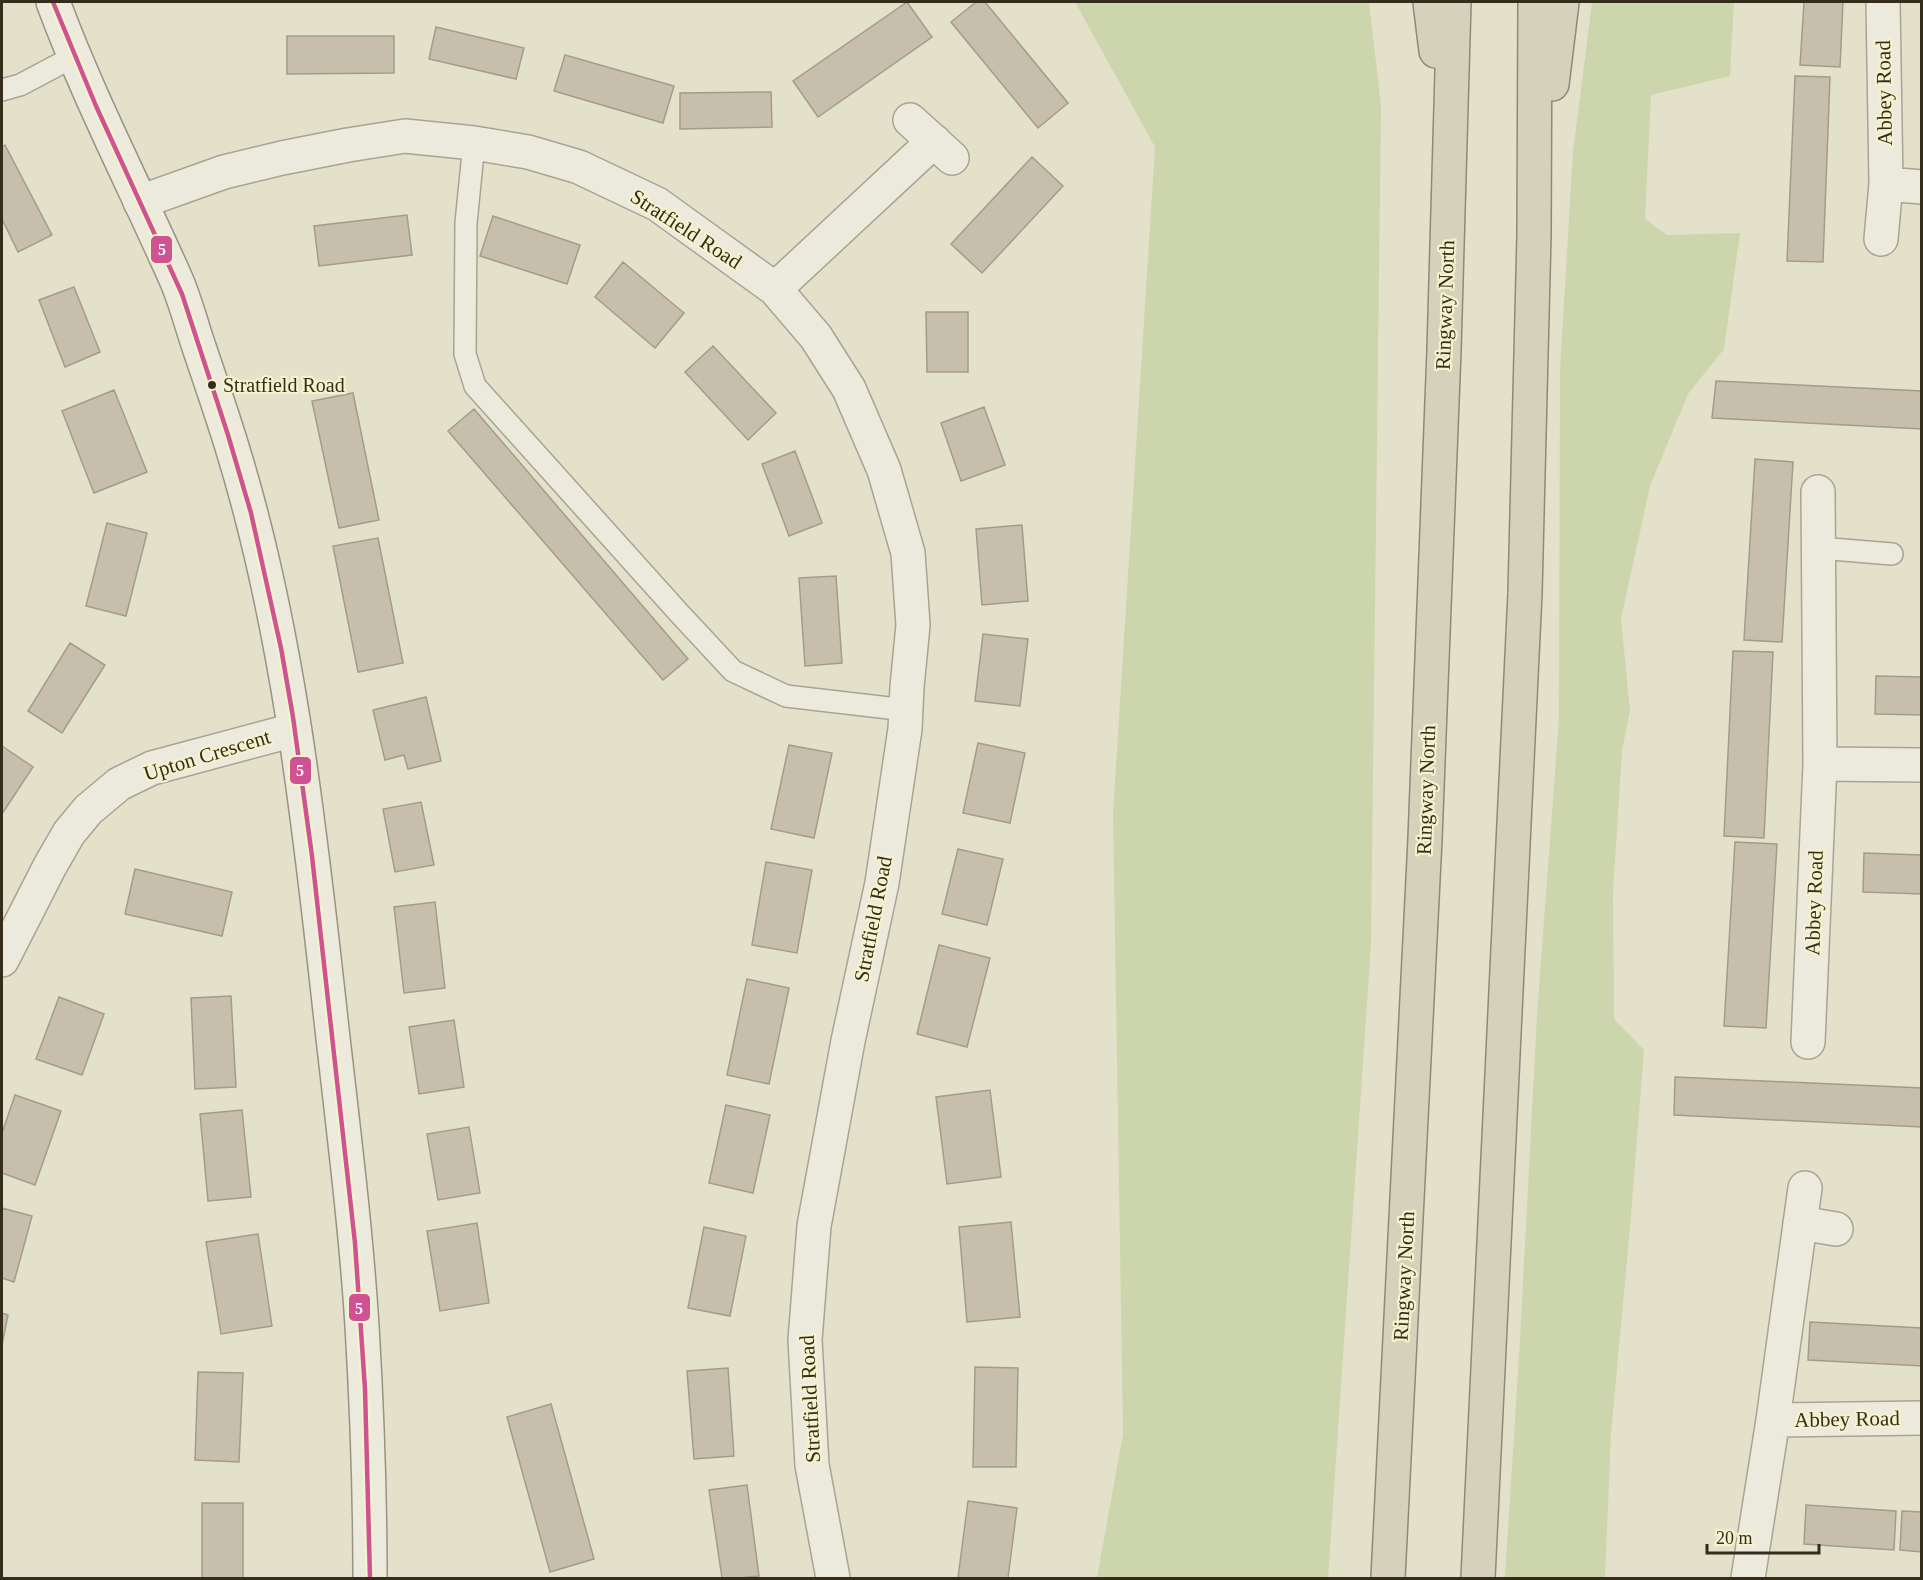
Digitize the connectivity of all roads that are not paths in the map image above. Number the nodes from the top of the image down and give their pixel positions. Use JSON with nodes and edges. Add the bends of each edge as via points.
{"nodes":[{"id":1,"x":53,"y":2,"type":"edge"},
{"id":2,"x":1431,"y":2,"type":"edge"},
{"id":3,"x":1454,"y":2,"type":"edge"},
{"id":4,"x":1535,"y":2,"type":"edge"},
{"id":5,"x":1562,"y":2,"type":"edge"},
{"id":6,"x":1883,"y":2,"type":"edge"},
{"id":7,"x":73,"y":57,"type":"junction"},
{"id":8,"x":2,"y":90,"type":"edge"},
{"id":9,"x":932,"y":140,"type":"dead end"},
{"id":10,"x":474,"y":143,"type":"junction"},
{"id":11,"x":1449,"y":182,"type":"junction"},
{"id":12,"x":1886,"y":184,"type":"junction"},
{"id":13,"x":1922,"y":187,"type":"edge"},
{"id":14,"x":140,"y":202,"type":"junction"},
{"id":15,"x":1534,"y":235,"type":"junction"},
{"id":16,"x":1881,"y":239,"type":"dead end"},
{"id":17,"x":776,"y":289,"type":"junction"},
{"id":18,"x":1818,"y":492,"type":"dead end"},
{"id":19,"x":1819,"y":548,"type":"junction"},
{"id":20,"x":1892,"y":554,"type":"dead end"},
{"id":21,"x":906,"y":710,"type":"junction"},
{"id":22,"x":294,"y":730,"type":"junction"},
{"id":23,"x":1820,"y":764,"type":"junction"},
{"id":24,"x":1922,"y":765,"type":"edge"},
{"id":25,"x":2,"y":960,"type":"edge"},
{"id":26,"x":1808,"y":1042,"type":"dead end"},
{"id":27,"x":1805,"y":1188,"type":"dead end"},
{"id":28,"x":1800,"y":1223,"type":"junction"},
{"id":29,"x":1836,"y":1229,"type":"dead end"},
{"id":30,"x":1922,"y":1418,"type":"edge"},
{"id":31,"x":1773,"y":1420,"type":"junction"},
{"id":32,"x":370,"y":1578,"type":"edge"},
{"id":33,"x":833,"y":1578,"type":"edge"},
{"id":34,"x":1388,"y":1578,"type":"edge"},
{"id":35,"x":1478,"y":1578,"type":"edge"},
{"id":36,"x":1748,"y":1578,"type":"edge"}],
"edges":[{"from":1,"to":7,"type":"street"},
{"from":2,"to":11,"type":"highway"},
{"from":3,"to":11,"type":"highway","name":"Ringway North"},
{"from":4,"to":15,"type":"highway"},
{"from":5,"to":15,"type":"highway"},
{"from":6,"to":12,"type":"street","name":"Abbey Road"},
{"from":7,"to":8,"type":"lane","via":[[20,85]]},
{"from":7,"to":14,"type":"street"},
{"from":9,"to":17,"type":"street"},
{"from":10,"to":14,"type":"street","name":"Stratfield Road","via":[[405,136],[348,145],[224,172]]},
{"from":10,"to":17,"type":"street","name":"Stratfield Road","via":[[528,152],[579,167],[647,200]]},
{"from":10,"to":21,"type":"lane","via":[[466,223],[465,354],[475,386],[733,671],[786,696]]},
{"from":11,"to":34,"type":"highway","name":"Ringway North","via":[[1425,838]]},
{"from":12,"to":13,"type":"street"},
{"from":12,"to":16,"type":"street","name":"Abbey Road"},
{"from":14,"to":22,"type":"street","via":[[177,282],[233,450],[261,555]]},
{"from":15,"to":35,"type":"highway","via":[[1525,593]]},
{"from":17,"to":21,"type":"street","name":"Stratfield Road","via":[[816,337],[849,389],[884,470],[908,553],[913,625]]},
{"from":18,"to":19,"type":"street","name":"Abbey Road"},
{"from":19,"to":20,"type":"lane"},
{"from":19,"to":23,"type":"street","name":"Abbey Road"},
{"from":21,"to":33,"type":"street","name":"Stratfield Road","via":[[882,883],[814,1226],[806,1363],[812,1465]]},
{"from":22,"to":25,"type":"street","name":"Upton Crescent","via":[[152,768],[119,784],[88,810],[69,833]]},
{"from":22,"to":32,"type":"street","via":[[322,937],[354,1231],[366,1410]]},
{"from":23,"to":24,"type":"street"},
{"from":23,"to":26,"type":"street","name":"Abbey Road"},
{"from":27,"to":28,"type":"street","name":"Abbey Road"},
{"from":28,"to":29,"type":"street"},
{"from":28,"to":31,"type":"street","name":"Abbey Road"},
{"from":30,"to":31,"type":"street","name":"Abbey Road"},
{"from":31,"to":36,"type":"street","name":"Abbey Road"}]}
